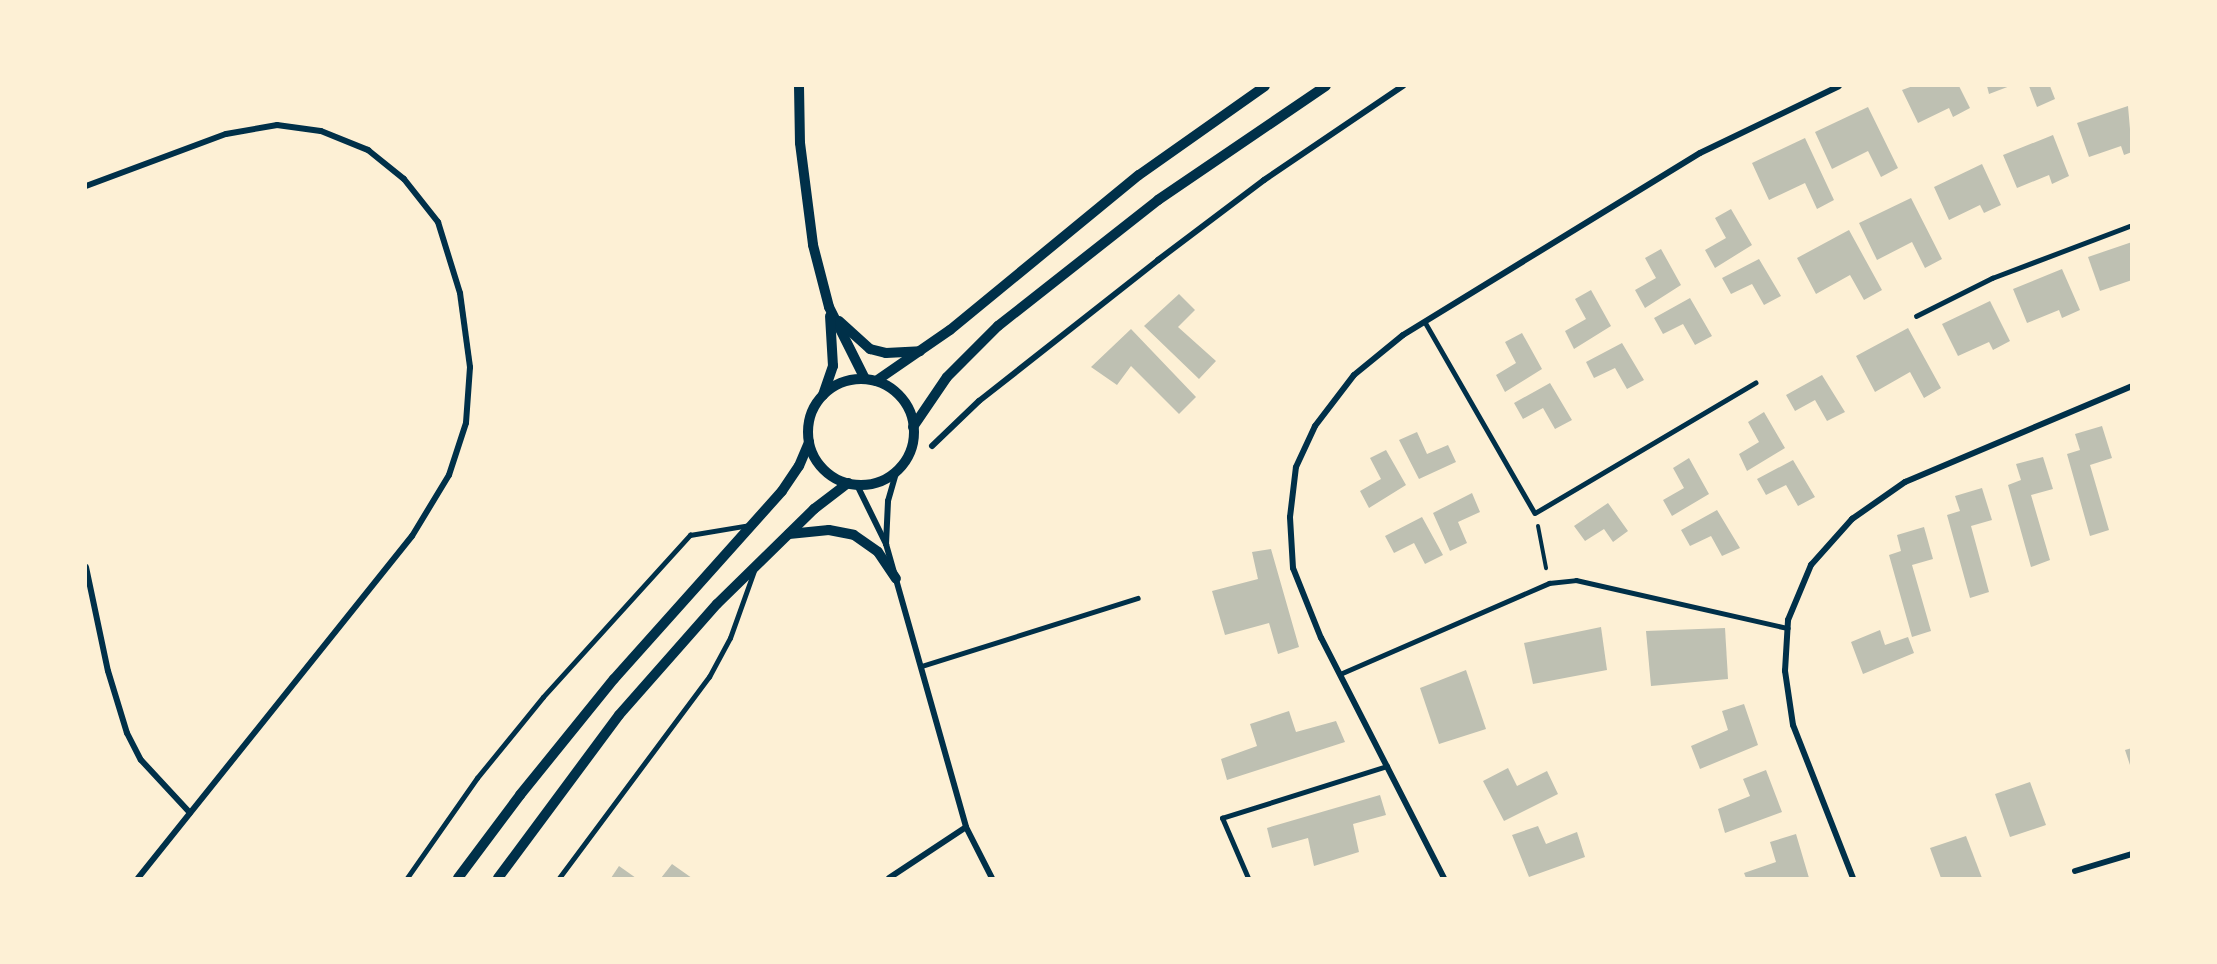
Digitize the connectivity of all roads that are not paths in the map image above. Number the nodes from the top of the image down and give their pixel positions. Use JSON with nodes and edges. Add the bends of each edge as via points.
{"nodes":[{"id":1,"x":799,"y":86,"type":"edge"},
{"id":2,"x":1265,"y":86,"type":"edge"},
{"id":3,"x":1326,"y":86,"type":"edge"},
{"id":4,"x":1403,"y":86,"type":"edge"},
{"id":5,"x":1839,"y":86,"type":"edge"},
{"id":6,"x":86,"y":186,"type":"edge"},
{"id":7,"x":2132,"y":225,"type":"edge"},
{"id":8,"x":831,"y":311,"type":"junction"},
{"id":9,"x":1916,"y":316,"type":"dead end"},
{"id":10,"x":1425,"y":322,"type":"junction"},
{"id":11,"x":920,"y":351,"type":"junction"},
{"id":12,"x":871,"y":380,"type":"junction"},
{"id":13,"x":1755,"y":382,"type":"dead end"},
{"id":14,"x":2132,"y":386,"type":"edge"},
{"id":15,"x":823,"y":394,"type":"junction"},
{"id":16,"x":913,"y":427,"type":"junction"},
{"id":17,"x":809,"y":442,"type":"junction"},
{"id":18,"x":932,"y":446,"type":"dead end"},
{"id":19,"x":897,"y":470,"type":"junction"},
{"id":20,"x":853,"y":484,"type":"junction"},
{"id":21,"x":752,"y":524,"type":"junction"},
{"id":22,"x":789,"y":534,"type":"junction"},
{"id":23,"x":886,"y":544,"type":"junction"},
{"id":24,"x":756,"y":566,"type":"junction"},
{"id":25,"x":86,"y":567,"type":"edge"},
{"id":26,"x":896,"y":579,"type":"junction"},
{"id":27,"x":1138,"y":598,"type":"dead end"},
{"id":28,"x":1788,"y":628,"type":"junction"},
{"id":29,"x":922,"y":666,"type":"junction"},
{"id":30,"x":1340,"y":674,"type":"junction"},
{"id":31,"x":1388,"y":766,"type":"junction"},
{"id":32,"x":190,"y":813,"type":"junction"},
{"id":33,"x":966,"y":827,"type":"junction"},
{"id":34,"x":2132,"y":854,"type":"edge"},
{"id":35,"x":2075,"y":872,"type":"dead end"},
{"id":36,"x":138,"y":879,"type":"edge"},
{"id":37,"x":407,"y":879,"type":"edge"},
{"id":38,"x":458,"y":879,"type":"edge"},
{"id":39,"x":498,"y":879,"type":"edge"},
{"id":40,"x":559,"y":879,"type":"edge"},
{"id":41,"x":889,"y":879,"type":"edge"},
{"id":42,"x":992,"y":879,"type":"edge"},
{"id":43,"x":1248,"y":879,"type":"edge"},
{"id":44,"x":1444,"y":879,"type":"edge"},
{"id":45,"x":1853,"y":879,"type":"edge"}],
"edges":[{"from":1,"to":8,"type":"street","via":[[800,143],[813,245]]},
{"from":2,"to":11,"type":"street","via":[[1139,175]]},
{"from":3,"to":16,"type":"street","via":[[1158,200],[998,326],[946,377]]},
{"from":4,"to":18,"type":"street","via":[[1264,180],[1158,260],[979,401]]},
{"from":5,"to":10,"type":"street","via":[[1700,153]]},
{"from":6,"to":32,"type":"street","via":[[226,134],[277,125],[321,131],[368,150],[404,179],[438,222],[460,293],[470,368],[466,423],[449,476],[412,536]]},
{"from":7,"to":9,"type":"lane","via":[[1992,278]]},
{"from":8,"to":11,"type":"street","via":[[870,349],[886,353]]},
{"from":8,"to":12,"type":"street"},
{"from":8,"to":15,"type":"street","via":[[833,366]]},
{"from":10,"to":13,"type":"lane","via":[[1535,513]]},
{"from":10,"to":30,"type":"street","via":[[1354,375],[1315,426],[1296,467],[1290,517],[1293,568]]},
{"from":11,"to":12,"type":"street"},
{"from":12,"to":15,"type":"street","via":[[843,381]]},
{"from":12,"to":16,"type":"street","via":[[903,400]]},
{"from":14,"to":28,"type":"street","via":[[1905,482],[1852,519],[1811,565]]},
{"from":15,"to":17,"type":"street","via":[[809,417]]},
{"from":16,"to":19,"type":"street","via":[[911,450]]},
{"from":17,"to":20,"type":"street","via":[[821,468]]},
{"from":17,"to":21,"type":"street","via":[[799,466]]},
{"from":19,"to":20,"type":"street","via":[[871,484]]},
{"from":19,"to":23,"type":"street","via":[[888,501]]},
{"from":20,"to":22,"type":"street"},
{"from":20,"to":23,"type":"street"},
{"from":21,"to":37,"type":"lane","via":[[690,535],[543,697],[477,778]]},
{"from":21,"to":38,"type":"street","via":[[614,679]]},
{"from":22,"to":24,"type":"street"},
{"from":22,"to":26,"type":"street","via":[[829,530],[854,535],[878,552]]},
{"from":23,"to":26,"type":"street"},
{"from":24,"to":39,"type":"street","via":[[619,715]]},
{"from":24,"to":40,"type":"lane","via":[[730,638],[709,677]]},
{"from":25,"to":32,"type":"street","via":[[108,671],[127,733],[141,760]]},
{"from":26,"to":29,"type":"street"},
{"from":27,"to":29,"type":"lane"},
{"from":28,"to":30,"type":"lane","via":[[1576,580],[1549,583]]},
{"from":28,"to":45,"type":"street","via":[[1785,671],[1793,726]]},
{"from":29,"to":33,"type":"street"},
{"from":30,"to":31,"type":"street"},
{"from":31,"to":43,"type":"lane","via":[[1222,818]]},
{"from":31,"to":44,"type":"street"},
{"from":32,"to":36,"type":"street"},
{"from":33,"to":41,"type":"street"},
{"from":33,"to":42,"type":"street"},
{"from":34,"to":35,"type":"street"}]}
